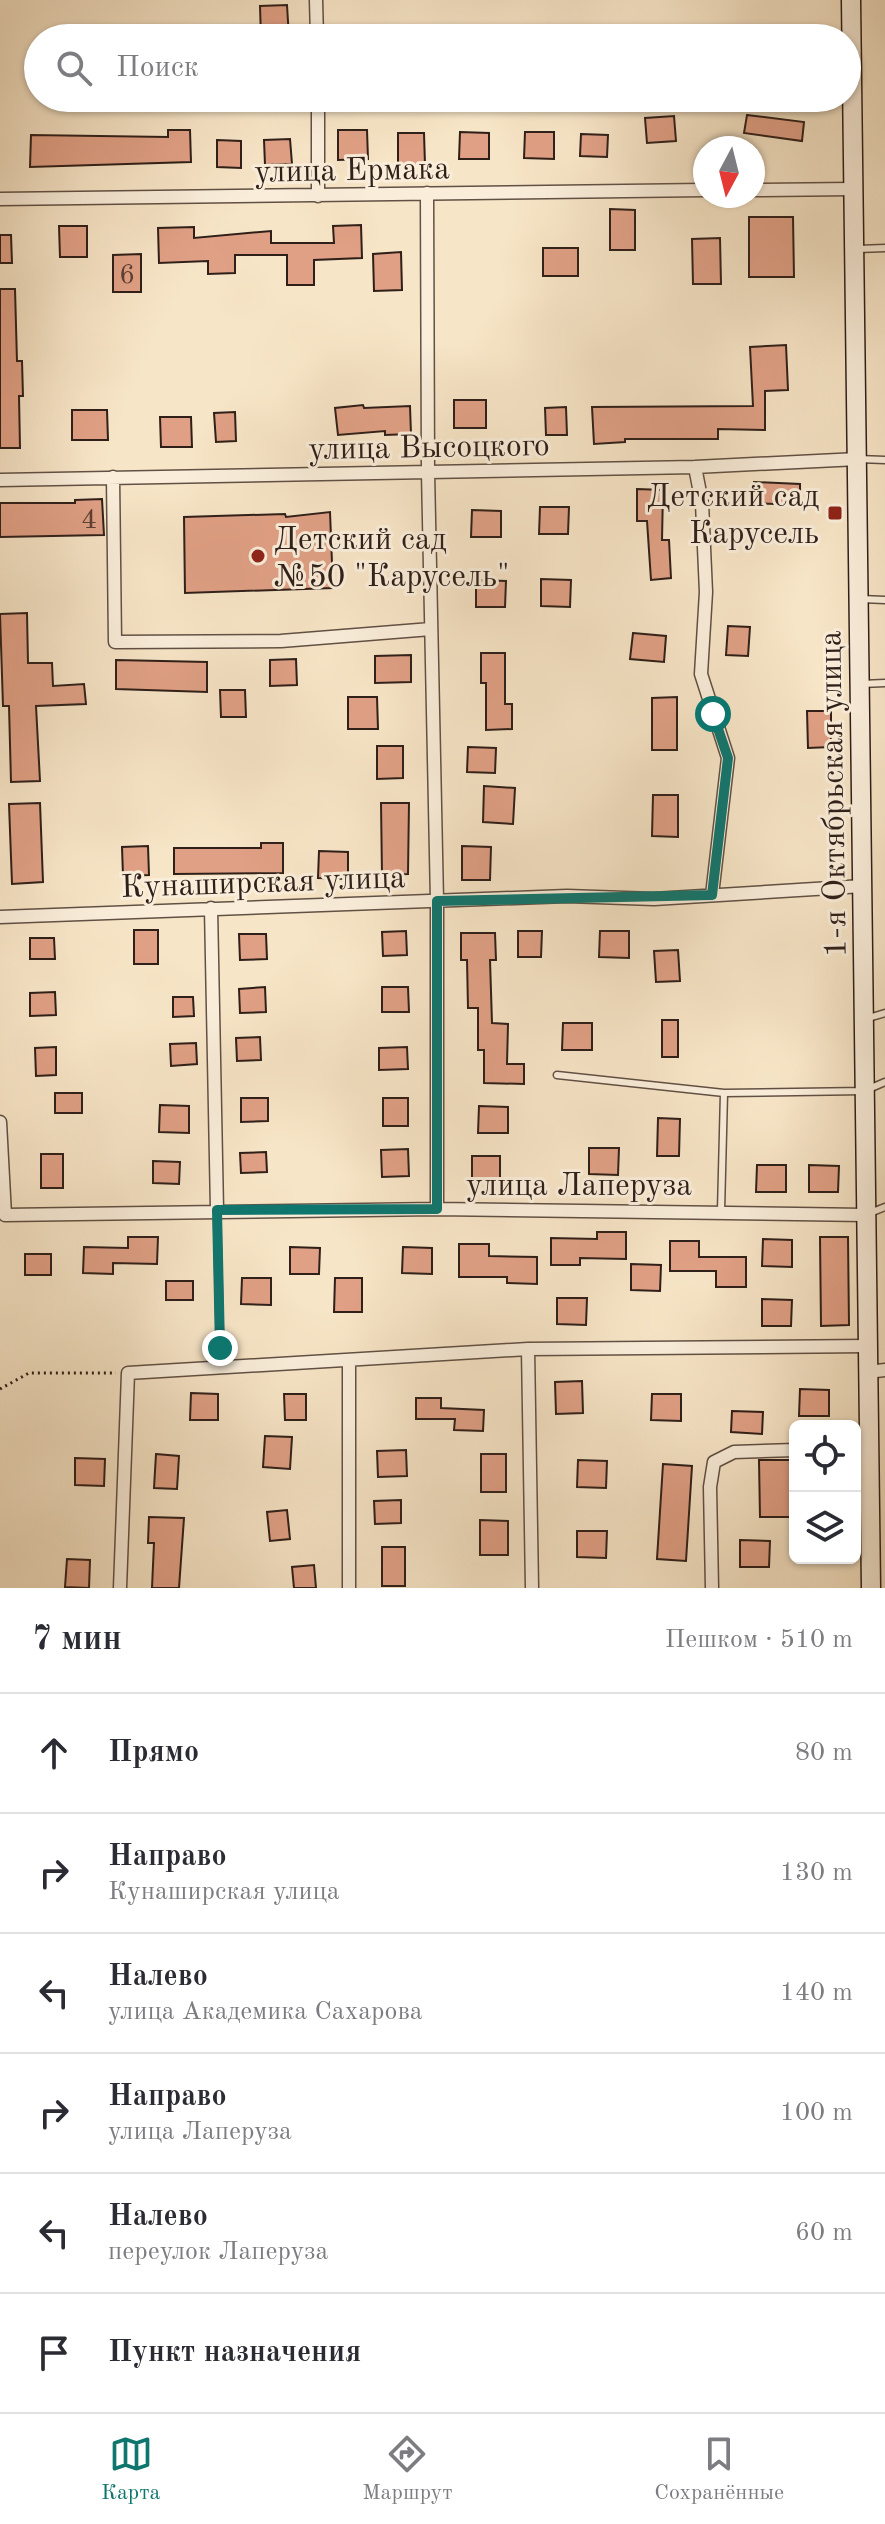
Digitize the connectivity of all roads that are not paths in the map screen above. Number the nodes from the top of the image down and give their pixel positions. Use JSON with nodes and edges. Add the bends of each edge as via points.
{"nodes":[{"id":1,"x":316,"y":0,"type":"edge"},
{"id":2,"x":851,"y":0,"type":"edge"},
{"id":3,"x":317,"y":24,"type":"edge"},
{"id":4,"x":851,"y":24,"type":"edge"},
{"id":5,"x":318,"y":112,"type":"edge"},
{"id":6,"x":852,"y":112,"type":"edge"},
{"id":7,"x":853,"y":189,"type":"junction"},
{"id":8,"x":693,"y":190,"type":"edge"},
{"id":9,"x":765,"y":190,"type":"edge"},
{"id":10,"x":427,"y":193,"type":"junction"},
{"id":11,"x":318,"y":196,"type":"junction"},
{"id":12,"x":0,"y":199,"type":"edge"},
{"id":13,"x":885,"y":248,"type":"edge"},
{"id":14,"x":855,"y":249,"type":"junction"},
{"id":15,"x":858,"y":459,"type":"junction"},
{"id":16,"x":885,"y":460,"type":"edge"},
{"id":17,"x":695,"y":467,"type":"junction"},
{"id":18,"x":428,"y":472,"type":"junction"},
{"id":19,"x":113,"y":477,"type":"junction"},
{"id":20,"x":0,"y":480,"type":"edge"},
{"id":21,"x":860,"y":599,"type":"junction"},
{"id":22,"x":885,"y":600,"type":"edge"},
{"id":23,"x":431,"y":629,"type":"junction"},
{"id":24,"x":885,"y":683,"type":"edge"},
{"id":25,"x":860,"y":684,"type":"junction"},
{"id":26,"x":863,"y":886,"type":"junction"},
{"id":27,"x":712,"y":895,"type":"junction"},
{"id":28,"x":437,"y":901,"type":"junction"},
{"id":29,"x":211,"y":908,"type":"junction"},
{"id":30,"x":0,"y":917,"type":"edge"},
{"id":31,"x":885,"y":1013,"type":"edge"},
{"id":32,"x":864,"y":1019,"type":"junction"},
{"id":33,"x":557,"y":1075,"type":"dead end"},
{"id":34,"x":885,"y":1082,"type":"edge"},
{"id":35,"x":864,"y":1091,"type":"junction"},
{"id":36,"x":724,"y":1093,"type":"junction"},
{"id":37,"x":0,"y":1122,"type":"edge"},
{"id":38,"x":885,"y":1207,"type":"edge"},
{"id":39,"x":437,"y":1209,"type":"junction"},
{"id":40,"x":217,"y":1210,"type":"junction"},
{"id":41,"x":721,"y":1211,"type":"junction"},
{"id":42,"x":865,"y":1215,"type":"junction"},
{"id":43,"x":868,"y":1346,"type":"junction"},
{"id":44,"x":220,"y":1348,"type":"dead end"},
{"id":45,"x":528,"y":1349,"type":"junction"},
{"id":46,"x":349,"y":1361,"type":"junction"},
{"id":47,"x":876,"y":1371,"type":"edge"},
{"id":48,"x":789,"y":1450,"type":"edge"},
{"id":49,"x":862,"y":1450,"type":"edge"},
{"id":50,"x":120,"y":1588,"type":"edge"},
{"id":51,"x":349,"y":1588,"type":"edge"},
{"id":52,"x":532,"y":1588,"type":"edge"},
{"id":53,"x":712,"y":1588,"type":"edge"},
{"id":54,"x":871,"y":1588,"type":"edge"}],
"edges":[{"from":1,"to":3,"type":"street"},
{"from":2,"to":4,"type":"street","name":"1-я Октябрьская улица"},
{"from":5,"to":11,"type":"street"},
{"from":6,"to":7,"type":"street","name":"1-я Октябрьская улица"},
{"from":7,"to":9,"type":"street"},
{"from":7,"to":14,"type":"street","name":"1-я Октябрьская улица"},
{"from":8,"to":10,"type":"street","name":"улица Ермака"},
{"from":10,"to":11,"type":"street","name":"улица Ермака"},
{"from":10,"to":18,"type":"street"},
{"from":11,"to":12,"type":"street","name":"улица Ермака"},
{"from":13,"to":14,"type":"lane"},
{"from":14,"to":15,"type":"street","name":"1-я Октябрьская улица"},
{"from":15,"to":16,"type":"lane"},
{"from":15,"to":17,"type":"street","name":"улица Высоцкого"},
{"from":15,"to":21,"type":"street","name":"1-я Октябрьская улица"},
{"from":17,"to":18,"type":"street","name":"улица Высоцкого"},
{"from":17,"to":27,"type":"street","via":[[706,592],[701,674],[728,758]]},
{"from":18,"to":19,"type":"street","name":"улица Высоцкого"},
{"from":18,"to":23,"type":"street"},
{"from":19,"to":20,"type":"street","name":"улица Высоцкого"},
{"from":19,"to":23,"type":"street","via":[[115,642],[281,641]]},
{"from":21,"to":22,"type":"lane"},
{"from":21,"to":25,"type":"street","name":"1-я Октябрьская улица"},
{"from":23,"to":28,"type":"street"},
{"from":24,"to":25,"type":"lane"},
{"from":25,"to":26,"type":"street","name":"1-я Октябрьская улица"},
{"from":26,"to":27,"type":"street","name":"Кунаширская улица"},
{"from":26,"to":32,"type":"street","name":"1-я Октябрьская улица"},
{"from":27,"to":28,"type":"street","name":"Кунаширская улица"},
{"from":28,"to":29,"type":"street","name":"Кунаширская улица"},
{"from":28,"to":39,"type":"street"},
{"from":29,"to":30,"type":"street","name":"Кунаширская улица"},
{"from":29,"to":40,"type":"street"},
{"from":31,"to":32,"type":"lane"},
{"from":32,"to":35,"type":"street","name":"1-я Октябрьская улица"},
{"from":33,"to":36,"type":"lane"},
{"from":34,"to":35,"type":"lane"},
{"from":35,"to":36,"type":"lane"},
{"from":35,"to":42,"type":"street","name":"1-я Октябрьская улица"},
{"from":36,"to":41,"type":"lane"},
{"from":37,"to":40,"type":"street","name":"улица Лаперуза","via":[[5,1215]]},
{"from":38,"to":42,"type":"lane"},
{"from":39,"to":40,"type":"street","name":"улица Лаперуза"},
{"from":39,"to":41,"type":"street","name":"улица Лаперуза"},
{"from":40,"to":44,"type":"lane"},
{"from":41,"to":42,"type":"street","name":"улица Лаперуза"},
{"from":42,"to":43,"type":"street","name":"1-я Октябрьская улица"},
{"from":43,"to":45,"type":"street"},
{"from":43,"to":47,"type":"street","name":"1-я Октябрьская улица"},
{"from":45,"to":46,"type":"street"},
{"from":45,"to":52,"type":"street"},
{"from":46,"to":50,"type":"street","via":[[128,1373]]},
{"from":46,"to":51,"type":"street"},
{"from":47,"to":49,"type":"street","name":"1-я Октябрьская улица"},
{"from":48,"to":53,"type":"street","via":[[734,1452],[714,1462]]},
{"from":49,"to":54,"type":"street","name":"1-я Октябрьская улица"}]}
